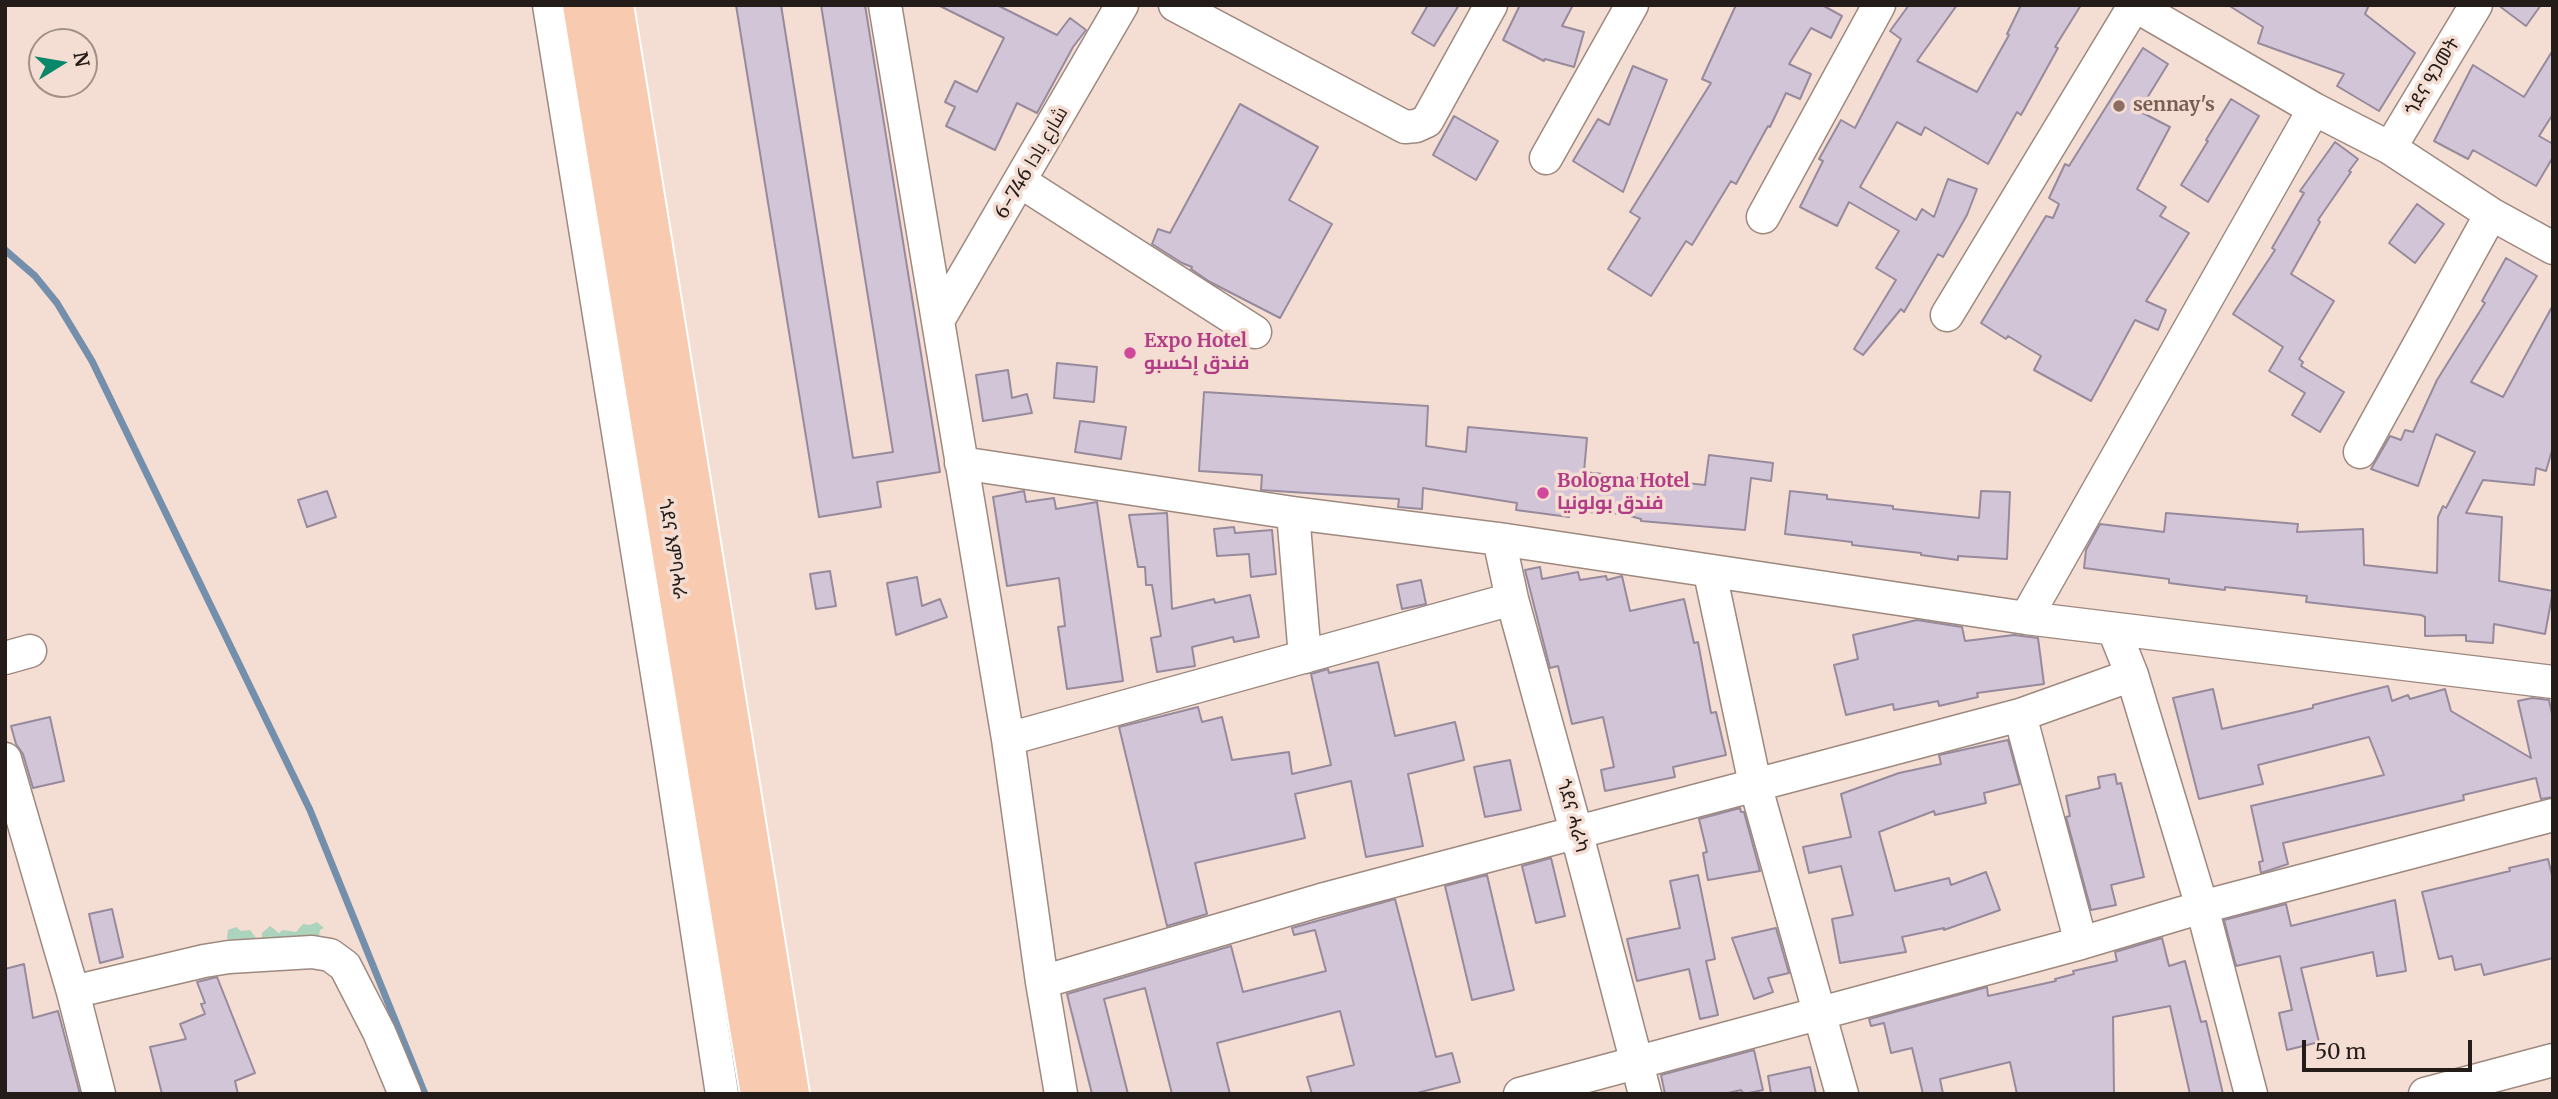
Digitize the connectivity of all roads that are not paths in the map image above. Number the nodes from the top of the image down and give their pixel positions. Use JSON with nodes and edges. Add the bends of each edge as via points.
{"nodes":[{"id":1,"x":549,"y":5,"type":"edge"},
{"id":2,"x":582,"y":5,"type":"edge"},
{"id":3,"x":614,"y":5,"type":"edge"},
{"id":4,"x":885,"y":5,"type":"edge"},
{"id":5,"x":1122,"y":5,"type":"edge"},
{"id":6,"x":1175,"y":5,"type":"edge"},
{"id":7,"x":1491,"y":5,"type":"edge"},
{"id":8,"x":1632,"y":5,"type":"edge"},
{"id":9,"x":1879,"y":5,"type":"edge"},
{"id":10,"x":2476,"y":5,"type":"edge"},
{"id":11,"x":2134,"y":6,"type":"edge"},
{"id":12,"x":2314,"y":109,"type":"junction"},
{"id":13,"x":2390,"y":148,"type":"junction"},
{"id":14,"x":1546,"y":158,"type":"dead end"},
{"id":15,"x":1021,"y":182,"type":"junction"},
{"id":16,"x":2491,"y":214,"type":"junction"},
{"id":17,"x":1763,"y":217,"type":"dead end"},
{"id":18,"x":2553,"y":248,"type":"edge"},
{"id":19,"x":1947,"y":315,"type":"dead end"},
{"id":20,"x":939,"y":319,"type":"junction"},
{"id":21,"x":1255,"y":332,"type":"dead end"},
{"id":22,"x":651,"y":431,"type":"junction"},
{"id":23,"x":2360,"y":452,"type":"dead end"},
{"id":24,"x":961,"y":463,"type":"junction"},
{"id":25,"x":1293,"y":513,"type":"junction"},
{"id":26,"x":1499,"y":539,"type":"junction"},
{"id":27,"x":1710,"y":573,"type":"junction"},
{"id":28,"x":1512,"y":599,"type":"junction"},
{"id":29,"x":2026,"y":618,"type":"junction"},
{"id":30,"x":2114,"y":630,"type":"junction"},
{"id":31,"x":1304,"y":657,"type":"junction"},
{"id":32,"x":2132,"y":675,"type":"junction"},
{"id":33,"x":2553,"y":682,"type":"edge"},
{"id":34,"x":2020,"y":716,"type":"junction"},
{"id":35,"x":1008,"y":739,"type":"junction"},
{"id":36,"x":702,"y":744,"type":"junction"},
{"id":37,"x":5,"y":759,"type":"edge"},
{"id":38,"x":1755,"y":784,"type":"junction"},
{"id":39,"x":2553,"y":815,"type":"edge"},
{"id":40,"x":1576,"y":831,"type":"junction"},
{"id":41,"x":2202,"y":907,"type":"junction"},
{"id":42,"x":2081,"y":943,"type":"junction"},
{"id":43,"x":1042,"y":982,"type":"junction"},
{"id":44,"x":73,"y":992,"type":"junction"},
{"id":45,"x":1819,"y":1014,"type":"junction"},
{"id":46,"x":2553,"y":1060,"type":"edge"},
{"id":47,"x":1637,"y":1062,"type":"junction"},
{"id":48,"x":99,"y":1094,"type":"edge"},
{"id":49,"x":405,"y":1094,"type":"edge"},
{"id":50,"x":722,"y":1094,"type":"edge"},
{"id":51,"x":760,"y":1094,"type":"edge"},
{"id":52,"x":790,"y":1094,"type":"edge"},
{"id":53,"x":1061,"y":1094,"type":"edge"},
{"id":54,"x":1520,"y":1094,"type":"edge"},
{"id":55,"x":1645,"y":1094,"type":"edge"},
{"id":56,"x":1842,"y":1094,"type":"edge"},
{"id":57,"x":2251,"y":1094,"type":"edge"},
{"id":58,"x":2425,"y":1094,"type":"edge"}],
"edges":[{"from":1,"to":22,"type":"street"},
{"from":2,"to":22,"type":"main road","name":"ጎደና እምባሓራ"},
{"from":3,"to":22,"type":"main road","name":"ጎደና እምባሓራ"},
{"from":4,"to":20,"type":"street"},
{"from":5,"to":15,"type":"street","name":"شارع بادا 746-6"},
{"from":6,"to":7,"type":"street","via":[[1405,127],[1427,121]]},
{"from":8,"to":14,"type":"street"},
{"from":9,"to":17,"type":"street"},
{"from":10,"to":13,"type":"street","name":"ጎደና ዓጋመት"},
{"from":11,"to":12,"type":"street"},
{"from":11,"to":19,"type":"street"},
{"from":12,"to":13,"type":"street"},
{"from":12,"to":29,"type":"street"},
{"from":13,"to":16,"type":"street"},
{"from":15,"to":20,"type":"street","name":"شارع بادا 746-6"},
{"from":15,"to":21,"type":"street"},
{"from":16,"to":18,"type":"street"},
{"from":16,"to":23,"type":"street"},
{"from":20,"to":24,"type":"street"},
{"from":22,"to":36,"type":"main road","name":"ጎደና እምባሓራ"},
{"from":22,"to":36,"type":"street"},
{"from":24,"to":25,"type":"street"},
{"from":24,"to":35,"type":"street"},
{"from":25,"to":26,"type":"street"},
{"from":25,"to":31,"type":"street"},
{"from":26,"to":27,"type":"street"},
{"from":26,"to":28,"type":"street","name":"ጎደና ሓራካ"},
{"from":27,"to":29,"type":"street"},
{"from":27,"to":38,"type":"street"},
{"from":28,"to":31,"type":"street"},
{"from":28,"to":40,"type":"street","name":"ጎደና ሓራካ"},
{"from":29,"to":30,"type":"street"},
{"from":30,"to":32,"type":"street"},
{"from":30,"to":33,"type":"street"},
{"from":31,"to":35,"type":"street"},
{"from":32,"to":34,"type":"street"},
{"from":32,"to":41,"type":"street"},
{"from":34,"to":38,"type":"street"},
{"from":34,"to":42,"type":"street"},
{"from":35,"to":43,"type":"street"},
{"from":36,"to":50,"type":"street"},
{"from":36,"to":51,"type":"main road","name":"ጎደና እምባሓራ"},
{"from":36,"to":52,"type":"main road","name":"ጎደና እምባሓራ"},
{"from":37,"to":44,"type":"street"},
{"from":38,"to":40,"type":"street"},
{"from":38,"to":45,"type":"street"},
{"from":39,"to":41,"type":"street"},
{"from":40,"to":43,"type":"street"},
{"from":40,"to":47,"type":"street","name":"ጎደና ሓራካ"},
{"from":41,"to":42,"type":"street"},
{"from":41,"to":57,"type":"street"},
{"from":42,"to":45,"type":"street"},
{"from":43,"to":53,"type":"street"},
{"from":44,"to":48,"type":"street"},
{"from":44,"to":49,"type":"street","via":[[229,957],[330,955],[345,966]]},
{"from":45,"to":47,"type":"street"},
{"from":45,"to":56,"type":"street"},
{"from":46,"to":58,"type":"street"},
{"from":47,"to":54,"type":"street"},
{"from":47,"to":55,"type":"street","name":"ጎደና ሓራካ"}]}
